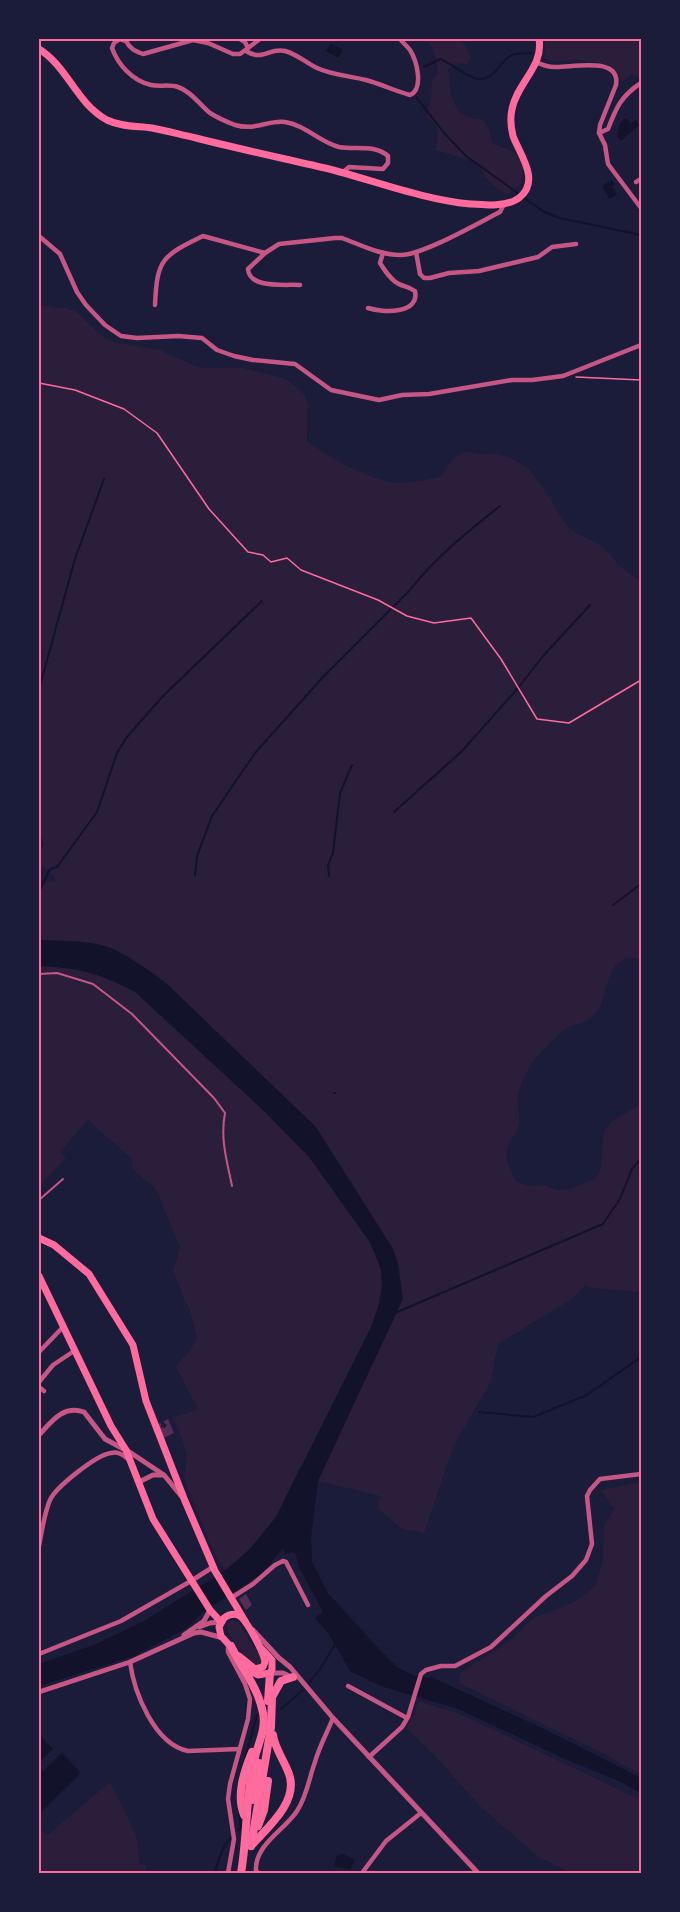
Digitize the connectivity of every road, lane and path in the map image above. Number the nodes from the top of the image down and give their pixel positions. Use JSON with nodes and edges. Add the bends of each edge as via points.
{"nodes":[{"id":1,"x":240,"y":39,"type":"edge"},
{"id":2,"x":260,"y":39,"type":"edge"},
{"id":3,"x":400,"y":39,"type":"edge"},
{"id":4,"x":539,"y":39,"type":"edge"},
{"id":5,"x":39,"y":49,"type":"edge"},
{"id":6,"x":247,"y":50,"type":"junction"},
{"id":7,"x":536,"y":62,"type":"junction"},
{"id":8,"x":641,"y":83,"type":"edge"},
{"id":9,"x":599,"y":133,"type":"junction"},
{"id":10,"x":342,"y":173,"type":"junction"},
{"id":11,"x":504,"y":204,"type":"junction"},
{"id":12,"x":641,"y":208,"type":"edge"},
{"id":13,"x":39,"y":236,"type":"edge"},
{"id":14,"x":576,"y":244,"type":"dead end"},
{"id":15,"x":416,"y":252,"type":"junction"},
{"id":16,"x":265,"y":253,"type":"junction"},
{"id":17,"x":383,"y":253,"type":"junction"},
{"id":18,"x":300,"y":285,"type":"dead end"},
{"id":19,"x":155,"y":305,"type":"dead end"},
{"id":20,"x":368,"y":308,"type":"dead end"},
{"id":21,"x":641,"y":345,"type":"edge"},
{"id":22,"x":562,"y":376,"type":"junction"},
{"id":23,"x":641,"y":380,"type":"edge"},
{"id":24,"x":39,"y":383,"type":"edge"},
{"id":25,"x":641,"y":680,"type":"edge"},
{"id":26,"x":39,"y":974,"type":"edge"},
{"id":27,"x":63,"y":1179,"type":"dead end"},
{"id":28,"x":232,"y":1186,"type":"dead end"},
{"id":29,"x":39,"y":1200,"type":"edge"},
{"id":30,"x":39,"y":1238,"type":"edge"},
{"id":31,"x":39,"y":1276,"type":"edge"},
{"id":32,"x":63,"y":1327,"type":"junction"},
{"id":33,"x":39,"y":1352,"type":"edge"},
{"id":34,"x":74,"y":1352,"type":"junction"},
{"id":35,"x":39,"y":1382,"type":"edge"},
{"id":36,"x":39,"y":1388,"type":"edge"},
{"id":37,"x":44,"y":1391,"type":"dead end"},
{"id":38,"x":39,"y":1435,"type":"edge"},
{"id":39,"x":105,"y":1439,"type":"junction"},
{"id":40,"x":126,"y":1450,"type":"junction"},
{"id":41,"x":114,"y":1452,"type":"junction"},
{"id":42,"x":132,"y":1463,"type":"junction"},
{"id":43,"x":641,"y":1474,"type":"edge"},
{"id":44,"x":164,"y":1475,"type":"junction"},
{"id":45,"x":139,"y":1482,"type":"junction"},
{"id":46,"x":185,"y":1501,"type":"junction"},
{"id":47,"x":39,"y":1546,"type":"edge"},
{"id":48,"x":214,"y":1570,"type":"junction"},
{"id":49,"x":193,"y":1583,"type":"junction"},
{"id":50,"x":231,"y":1597,"type":"junction"},
{"id":51,"x":308,"y":1605,"type":"dead end"},
{"id":52,"x":210,"y":1610,"type":"junction"},
{"id":53,"x":245,"y":1621,"type":"junction"},
{"id":54,"x":220,"y":1622,"type":"junction"},
{"id":55,"x":192,"y":1629,"type":"junction"},
{"id":56,"x":227,"y":1643,"type":"junction"},
{"id":57,"x":174,"y":1644,"type":"junction"},
{"id":58,"x":260,"y":1647,"type":"junction"},
{"id":59,"x":39,"y":1654,"type":"edge"},
{"id":60,"x":239,"y":1656,"type":"junction"},
{"id":61,"x":130,"y":1662,"type":"junction"},
{"id":62,"x":270,"y":1673,"type":"junction"},
{"id":63,"x":298,"y":1680,"type":"junction"},
{"id":64,"x":348,"y":1686,"type":"dead end"},
{"id":65,"x":39,"y":1692,"type":"edge"},
{"id":66,"x":271,"y":1713,"type":"junction"},
{"id":67,"x":333,"y":1718,"type":"junction"},
{"id":68,"x":407,"y":1718,"type":"junction"},
{"id":69,"x":267,"y":1726,"type":"junction"},
{"id":70,"x":273,"y":1738,"type":"junction"},
{"id":71,"x":239,"y":1749,"type":"junction"},
{"id":72,"x":369,"y":1757,"type":"junction"},
{"id":73,"x":421,"y":1813,"type":"junction"},
{"id":74,"x":246,"y":1826,"type":"junction"},
{"id":75,"x":253,"y":1844,"type":"junction"},
{"id":76,"x":228,"y":1873,"type":"edge"},
{"id":77,"x":243,"y":1873,"type":"edge"},
{"id":78,"x":259,"y":1873,"type":"edge"},
{"id":79,"x":362,"y":1873,"type":"edge"},
{"id":80,"x":478,"y":1873,"type":"edge"}],
"edges":[{"from":1,"to":6,"type":"street"},
{"from":2,"to":6,"type":"street"},
{"from":3,"to":6,"type":"street","via":[[411,52],[418,76],[417,88],[410,95],[366,80],[328,73],[285,51],[275,50],[265,56],[252,55]]},
{"from":4,"to":7,"type":"main road"},
{"from":5,"to":10,"type":"main road","via":[[51,57],[82,100],[109,121]]},
{"from":6,"to":10,"type":"street","via":[[233,54],[193,40],[143,54],[120,39],[112,48],[119,62],[137,79],[181,87],[210,113],[234,124],[257,128],[292,123],[340,147],[362,147],[388,156],[383,169],[349,167]]},
{"from":7,"to":9,"type":"street","via":[[556,67],[602,66],[614,75],[616,85]]},
{"from":7,"to":11,"type":"main road","via":[[519,89],[511,121],[529,184],[519,198]]},
{"from":8,"to":9,"type":"street","via":[[625,95],[608,129]]},
{"from":9,"to":12,"type":"street","via":[[608,164]]},
{"from":10,"to":11,"type":"main road","via":[[428,196],[471,204]]},
{"from":11,"to":15,"type":"street","via":[[500,212]]},
{"from":13,"to":22,"type":"street","via":[[60,254],[86,305],[121,336],[202,338],[217,350],[234,356],[295,364],[331,390],[379,400]]},
{"from":14,"to":15,"type":"street","via":[[552,247],[538,257],[489,269],[430,278],[420,274]]},
{"from":15,"to":17,"type":"street","via":[[402,256]]},
{"from":16,"to":17,"type":"street","via":[[279,244],[342,238]]},
{"from":16,"to":18,"type":"street","via":[[248,268],[251,278],[266,284]]},
{"from":16,"to":19,"type":"street","via":[[202,236],[166,257],[158,269]]},
{"from":17,"to":20,"type":"street","via":[[380,263],[388,275],[415,291],[416,298],[406,309],[378,312]]},
{"from":21,"to":22,"type":"street"},
{"from":22,"to":23,"type":"path"},
{"from":24,"to":25,"type":"path","via":[[75,390],[123,408],[157,433],[209,509],[248,552],[263,555],[271,562],[287,558],[301,570],[378,600],[407,616],[434,623],[471,618],[537,719],[569,723]]},
{"from":26,"to":28,"type":"lane","via":[[57,973],[93,984],[132,1014],[214,1098],[225,1113],[223,1145]]},
{"from":27,"to":29,"type":"lane"},
{"from":30,"to":46,"type":"main road","via":[[54,1245],[89,1274],[133,1345],[146,1401]]},
{"from":31,"to":32,"type":"main road"},
{"from":32,"to":33,"type":"street"},
{"from":32,"to":34,"type":"main road"},
{"from":34,"to":35,"type":"street","via":[[53,1365]]},
{"from":34,"to":40,"type":"main road"},
{"from":36,"to":37,"type":"street"},
{"from":38,"to":39,"type":"street","via":[[64,1411],[78,1410],[88,1416]]},
{"from":39,"to":40,"type":"street"},
{"from":39,"to":41,"type":"street"},
{"from":40,"to":42,"type":"main road"},
{"from":40,"to":44,"type":"street"},
{"from":41,"to":42,"type":"street"},
{"from":41,"to":47,"type":"street","via":[[99,1458],[56,1491],[50,1499]]},
{"from":42,"to":45,"type":"main road"},
{"from":43,"to":68,"type":"street","via":[[600,1479],[587,1496],[592,1544],[586,1560],[491,1647],[455,1666],[426,1670]]},
{"from":44,"to":45,"type":"street"},
{"from":44,"to":46,"type":"street"},
{"from":45,"to":49,"type":"main road","via":[[153,1519]]},
{"from":46,"to":48,"type":"main road"},
{"from":48,"to":49,"type":"street"},
{"from":48,"to":50,"type":"main road"},
{"from":49,"to":52,"type":"main road"},
{"from":49,"to":59,"type":"street","via":[[120,1621]]},
{"from":50,"to":51,"type":"street","via":[[283,1561]]},
{"from":50,"to":53,"type":"main road"},
{"from":52,"to":54,"type":"main road"},
{"from":52,"to":55,"type":"street","via":[[204,1621]]},
{"from":53,"to":54,"type":"main road","via":[[232,1614]]},
{"from":53,"to":58,"type":"main road"},
{"from":53,"to":63,"type":"street"},
{"from":54,"to":55,"type":"street"},
{"from":54,"to":56,"type":"main road","via":[[219,1632]]},
{"from":55,"to":57,"type":"street"},
{"from":56,"to":57,"type":"street","via":[[201,1632]]},
{"from":56,"to":60,"type":"main road"},
{"from":56,"to":69,"type":"highway","via":[[255,1688]]},
{"from":56,"to":71,"type":"street","via":[[250,1699]]},
{"from":57,"to":61,"type":"street"},
{"from":58,"to":60,"type":"main road","via":[[265,1660],[260,1669],[251,1667]]},
{"from":58,"to":62,"type":"main road","via":[[272,1660]]},
{"from":60,"to":62,"type":"main road","via":[[253,1673]]},
{"from":61,"to":65,"type":"street"},
{"from":61,"to":71,"type":"street","via":[[148,1718],[170,1742],[188,1751]]},
{"from":62,"to":63,"type":"street","via":[[283,1673]]},
{"from":62,"to":66,"type":"highway"},
{"from":63,"to":66,"type":"highway","via":[[281,1681],[272,1696]]},
{"from":63,"to":67,"type":"street"},
{"from":64,"to":68,"type":"street"},
{"from":66,"to":69,"type":"highway"},
{"from":67,"to":72,"type":"street"},
{"from":67,"to":78,"type":"street","via":[[303,1802],[266,1844],[255,1862]]},
{"from":68,"to":72,"type":"street"},
{"from":69,"to":70,"type":"highway"},
{"from":69,"to":74,"type":"highway"},
{"from":69,"to":74,"type":"highway","via":[[248,1785]]},
{"from":69,"to":75,"type":"highway"},
{"from":70,"to":75,"type":"highway","via":[[264,1810]]},
{"from":70,"to":75,"type":"highway","via":[[291,1781],[279,1815]]},
{"from":71,"to":76,"type":"street","via":[[228,1799],[234,1839]]},
{"from":72,"to":73,"type":"street"},
{"from":73,"to":79,"type":"street","via":[[386,1841]]},
{"from":73,"to":80,"type":"street"},
{"from":74,"to":77,"type":"highway"},
{"from":75,"to":77,"type":"highway"}]}
